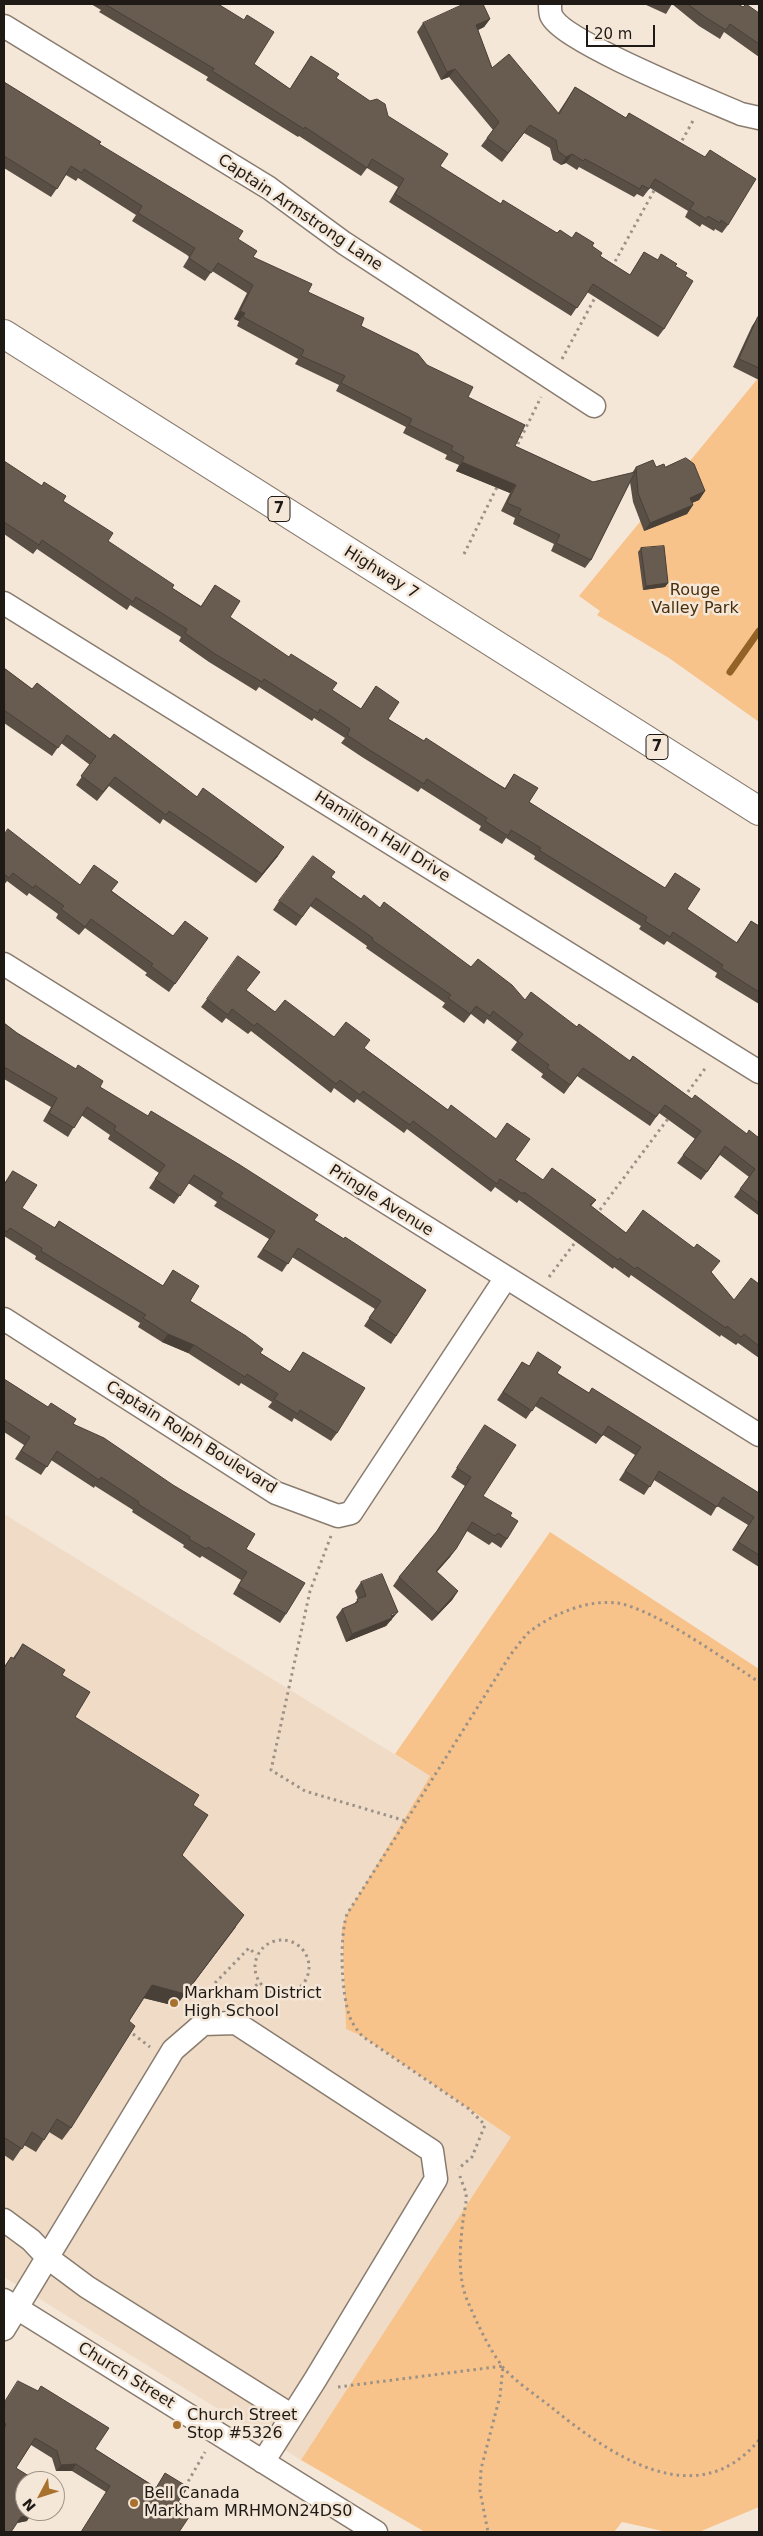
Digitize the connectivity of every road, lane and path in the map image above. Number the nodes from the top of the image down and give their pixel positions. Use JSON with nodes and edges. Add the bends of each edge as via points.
{"nodes":[{"id":1,"x":550,"y":4,"type":"edge"},
{"id":2,"x":4,"y":26,"type":"edge"},
{"id":3,"x":705,"y":98,"type":"junction"},
{"id":4,"x":759,"y":118,"type":"edge"},
{"id":5,"x":676,"y":150,"type":"edge"},
{"id":6,"x":657,"y":186,"type":"edge"},
{"id":7,"x":609,"y":273,"type":"edge"},
{"id":8,"x":599,"y":290,"type":"edge"},
{"id":9,"x":4,"y":334,"type":"edge"},
{"id":10,"x":551,"y":378,"type":"junction"},
{"id":11,"x":594,"y":406,"type":"dead end"},
{"id":12,"x":512,"y":457,"type":"edge"},
{"id":13,"x":499,"y":483,"type":"edge"},
{"id":14,"x":464,"y":554,"type":"dead end"},
{"id":15,"x":4,"y":603,"type":"edge"},
{"id":16,"x":759,"y":811,"type":"edge"},
{"id":17,"x":4,"y":964,"type":"edge"},
{"id":18,"x":720,"y":1048,"type":"junction"},
{"id":19,"x":759,"y":1072,"type":"edge"},
{"id":20,"x":679,"y":1104,"type":"edge"},
{"id":21,"x":673,"y":1112,"type":"edge"},
{"id":22,"x":595,"y":1216,"type":"edge"},
{"id":23,"x":583,"y":1232,"type":"edge"},
{"id":24,"x":504,"y":1278,"type":"junction"},
{"id":25,"x":536,"y":1296,"type":"junction"},
{"id":26,"x":4,"y":1319,"type":"edge"},
{"id":27,"x":759,"y":1436,"type":"edge"},
{"id":28,"x":338,"y":1516,"type":"junction"},
{"id":29,"x":759,"y":1682,"type":"edge"},
{"id":30,"x":406,"y":1821,"type":"junction"},
{"id":31,"x":256,"y":1955,"type":"junction"},
{"id":32,"x":216,"y":1983,"type":"dead end"},
{"id":33,"x":259,"y":1983,"type":"junction"},
{"id":34,"x":240,"y":1998,"type":"dead end"},
{"id":35,"x":133,"y":2034,"type":"edge"},
{"id":36,"x":153,"y":2049,"type":"dead end"},
{"id":37,"x":432,"y":2151,"type":"junction"},
{"id":38,"x":458,"y":2169,"type":"junction"},
{"id":39,"x":4,"y":2220,"type":"edge"},
{"id":40,"x":48,"y":2258,"type":"junction"},
{"id":41,"x":11,"y":2304,"type":"edge"},
{"id":42,"x":4,"y":2329,"type":"edge"},
{"id":43,"x":503,"y":2366,"type":"junction"},
{"id":44,"x":315,"y":2380,"type":"junction"},
{"id":45,"x":291,"y":2415,"type":"junction"},
{"id":46,"x":216,"y":2433,"type":"junction"},
{"id":47,"x":759,"y":2440,"type":"edge"},
{"id":48,"x":263,"y":2462,"type":"junction"},
{"id":49,"x":182,"y":2492,"type":"edge"},
{"id":50,"x":376,"y":2532,"type":"edge"},
{"id":51,"x":488,"y":2532,"type":"edge"}],
"edges":[{"from":1,"to":3,"type":"street","via":[[550,15],[559,26],[596,49]]},
{"from":2,"to":10,"type":"street","name":"Captain Armstrong Lane","via":[[269,188],[344,243]]},
{"from":3,"to":4,"type":"street","via":[[741,114]]},
{"from":3,"to":5,"type":"path"},
{"from":6,"to":7,"type":"path"},
{"from":8,"to":10,"type":"path"},
{"from":9,"to":16,"type":"main road","name":"Highway 7","number":"7"},
{"from":10,"to":11,"type":"street","name":"Captain Armstrong Lane"},
{"from":10,"to":12,"type":"path"},
{"from":13,"to":14,"type":"path"},
{"from":15,"to":18,"type":"street","name":"Hamilton Hall Drive"},
{"from":17,"to":24,"type":"street","name":"Pringle Avenue"},
{"from":18,"to":19,"type":"street","name":"Hamilton Hall Drive"},
{"from":18,"to":20,"type":"path"},
{"from":21,"to":22,"type":"path"},
{"from":23,"to":25,"type":"path"},
{"from":24,"to":25,"type":"street","name":"Pringle Avenue"},
{"from":24,"to":28,"type":"street","via":[[351,1513]]},
{"from":25,"to":27,"type":"street","name":"Pringle Avenue"},
{"from":26,"to":28,"type":"street","name":"Captain Rolph Boulevard","via":[[276,1493]]},
{"from":28,"to":30,"type":"path","via":[[310,1592],[272,1770],[305,1791]]},
{"from":29,"to":30,"type":"path","via":[[635,1607],[615,1603],[570,1610],[528,1634],[511,1654]]},
{"from":30,"to":38,"type":"path","via":[[347,1914],[342,1928],[348,2010],[362,2036],[469,2109],[485,2125],[472,2157]]},
{"from":31,"to":32,"type":"path","via":[[249,1948]]},
{"from":31,"to":33,"type":"path","via":[[254,1970]]},
{"from":31,"to":33,"type":"path","via":[[268,1942],[290,1939],[308,1954],[310,1974],[296,1992],[275,1994]]},
{"from":33,"to":34,"type":"path"},
{"from":35,"to":36,"type":"path"},
{"from":37,"to":38,"type":"path"},
{"from":37,"to":40,"type":"street","via":[[236,2023],[203,2024],[173,2050]]},
{"from":37,"to":44,"type":"street","via":[[436,2179]]},
{"from":38,"to":43,"type":"path","via":[[466,2194],[460,2245],[461,2274],[467,2300]]},
{"from":39,"to":40,"type":"street","via":[[31,2240]]},
{"from":40,"to":41,"type":"street"},
{"from":40,"to":45,"type":"street","via":[[87,2287]]},
{"from":41,"to":42,"type":"street"},
{"from":41,"to":46,"type":"street","name":"Church Street"},
{"from":43,"to":44,"type":"path","via":[[338,2387],[325,2387]]},
{"from":43,"to":47,"type":"path","via":[[582,2433],[628,2460],[672,2476],[696,2476],[721,2469],[753,2448]]},
{"from":43,"to":51,"type":"path","via":[[500,2396],[481,2469],[480,2491]]},
{"from":44,"to":45,"type":"street"},
{"from":45,"to":48,"type":"street"},
{"from":46,"to":48,"type":"street","name":"Church Street"},
{"from":46,"to":49,"type":"path"},
{"from":48,"to":50,"type":"street","name":"Church Street"}]}
